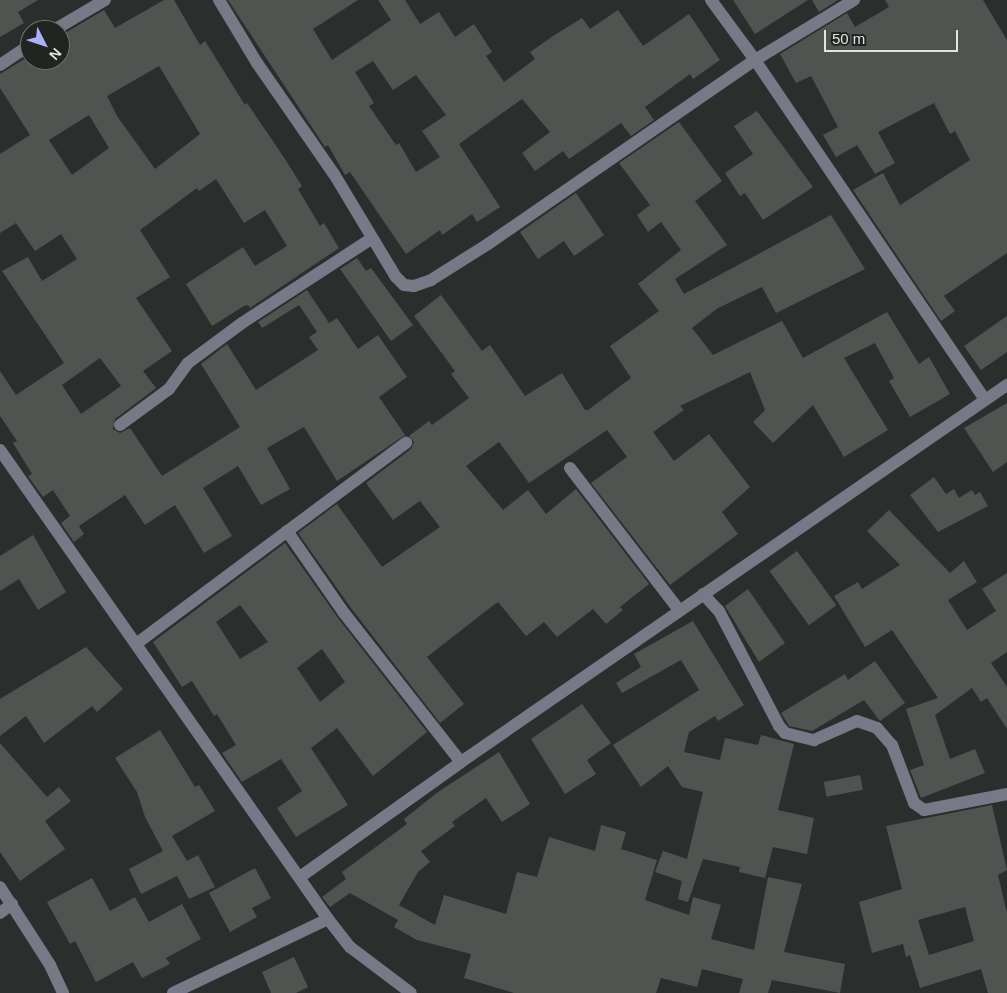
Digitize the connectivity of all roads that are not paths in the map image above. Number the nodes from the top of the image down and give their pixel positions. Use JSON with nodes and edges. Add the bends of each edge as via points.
{"nodes":[{"id":1,"x":105,"y":0,"type":"edge"},
{"id":2,"x":219,"y":0,"type":"edge"},
{"id":3,"x":710,"y":0,"type":"edge"},
{"id":4,"x":854,"y":0,"type":"edge"},
{"id":5,"x":70,"y":21,"type":"edge"},
{"id":6,"x":20,"y":52,"type":"edge"},
{"id":7,"x":755,"y":60,"type":"junction"},
{"id":8,"x":0,"y":65,"type":"edge"},
{"id":9,"x":371,"y":239,"type":"junction"},
{"id":10,"x":1007,"y":385,"type":"edge"},
{"id":11,"x":985,"y":400,"type":"junction"},
{"id":12,"x":120,"y":425,"type":"dead end"},
{"id":13,"x":406,"y":443,"type":"dead end"},
{"id":14,"x":0,"y":450,"type":"edge"},
{"id":15,"x":570,"y":468,"type":"dead end"},
{"id":16,"x":288,"y":530,"type":"junction"},
{"id":17,"x":703,"y":594,"type":"junction"},
{"id":18,"x":680,"y":610,"type":"junction"},
{"id":19,"x":136,"y":644,"type":"junction"},
{"id":20,"x":461,"y":762,"type":"junction"},
{"id":21,"x":1007,"y":794,"type":"edge"},
{"id":22,"x":300,"y":877,"type":"junction"},
{"id":23,"x":0,"y":887,"type":"edge"},
{"id":24,"x":12,"y":904,"type":"junction"},
{"id":25,"x":0,"y":913,"type":"edge"},
{"id":26,"x":328,"y":919,"type":"junction"},
{"id":27,"x":63,"y":993,"type":"edge"},
{"id":28,"x":173,"y":993,"type":"edge"},
{"id":29,"x":411,"y":993,"type":"edge"}],
"edges":[{"from":1,"to":5,"type":"street"},
{"from":2,"to":9,"type":"street","via":[[256,63],[334,174]]},
{"from":3,"to":7,"type":"street"},
{"from":4,"to":7,"type":"street"},
{"from":6,"to":8,"type":"street"},
{"from":7,"to":9,"type":"street","via":[[431,280],[404,286]]},
{"from":7,"to":11,"type":"street"},
{"from":9,"to":12,"type":"street","via":[[196,357],[178,374],[169,389]]},
{"from":10,"to":11,"type":"street"},
{"from":11,"to":17,"type":"street"},
{"from":13,"to":16,"type":"street"},
{"from":14,"to":19,"type":"street"},
{"from":15,"to":18,"type":"street"},
{"from":16,"to":19,"type":"street"},
{"from":16,"to":20,"type":"street","via":[[344,614]]},
{"from":17,"to":18,"type":"street"},
{"from":17,"to":21,"type":"street","via":[[726,624],[779,726],[786,733],[814,740],[857,721],[877,728],[892,745],[914,803],[924,810]]},
{"from":18,"to":20,"type":"street"},
{"from":19,"to":22,"type":"street"},
{"from":20,"to":22,"type":"street"},
{"from":22,"to":26,"type":"street"},
{"from":23,"to":24,"type":"street"},
{"from":24,"to":25,"type":"street"},
{"from":24,"to":27,"type":"street"},
{"from":26,"to":28,"type":"street"},
{"from":26,"to":29,"type":"street","via":[[350,948]]}]}
